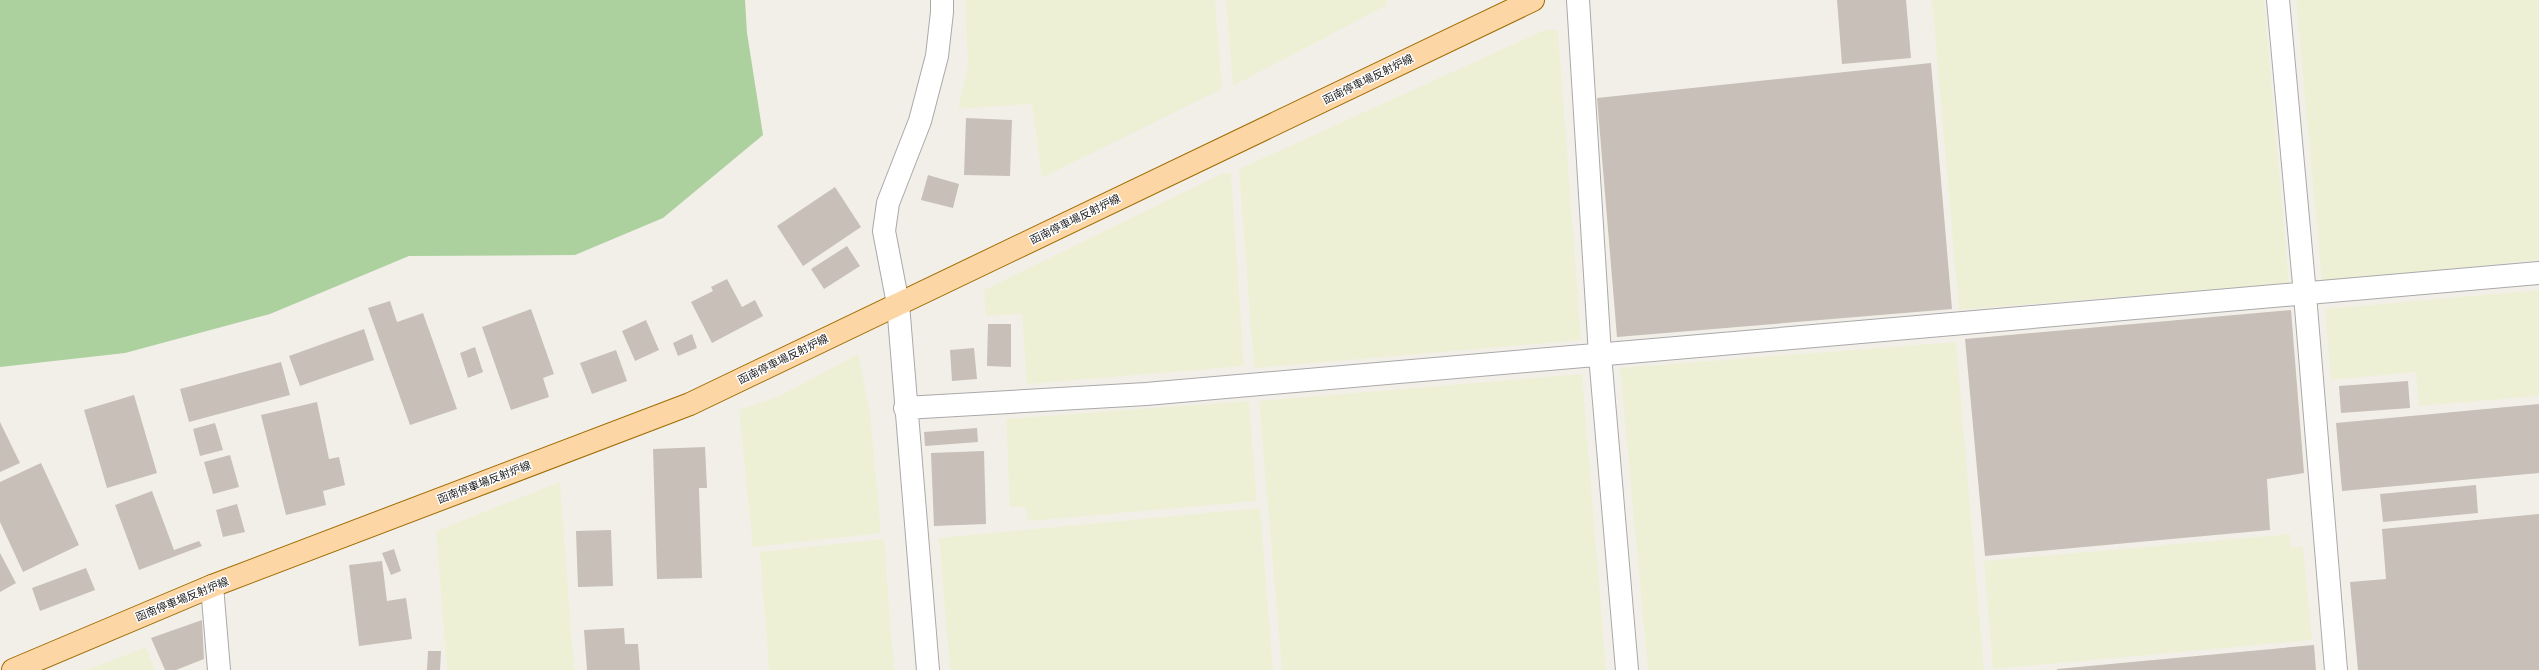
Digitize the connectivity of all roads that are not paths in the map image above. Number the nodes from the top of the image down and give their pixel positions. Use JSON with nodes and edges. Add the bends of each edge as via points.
{"nodes":[{"id":1,"x":942,"y":0,"type":"edge"},
{"id":2,"x":1533,"y":0,"type":"edge"},
{"id":3,"x":1578,"y":0,"type":"edge"},
{"id":4,"x":2278,"y":0,"type":"edge"},
{"id":5,"x":2539,"y":273,"type":"edge"},
{"id":6,"x":2305,"y":295,"type":"junction"},
{"id":7,"x":889,"y":309,"type":"junction"},
{"id":8,"x":1600,"y":355,"type":"junction"},
{"id":9,"x":905,"y":408,"type":"junction"},
{"id":10,"x":212,"y":586,"type":"junction"},
{"id":11,"x":47,"y":663,"type":"edge"},
{"id":12,"x":13,"y":670,"type":"edge"},
{"id":13,"x":219,"y":670,"type":"edge"},
{"id":14,"x":928,"y":670,"type":"edge"},
{"id":15,"x":1627,"y":670,"type":"edge"},
{"id":16,"x":2336,"y":670,"type":"edge"}],
"edges":[{"from":1,"to":7,"type":"street","via":[[937,56],[920,122],[885,215]]},
{"from":2,"to":7,"type":"main road","name":"函南停車場反射炉線"},
{"from":3,"to":8,"type":"street"},
{"from":4,"to":6,"type":"street"},
{"from":5,"to":6,"type":"street"},
{"from":6,"to":8,"type":"street"},
{"from":6,"to":16,"type":"street"},
{"from":7,"to":9,"type":"street"},
{"from":7,"to":10,"type":"main road","name":"函南停車場反射炉線","via":[[690,404]]},
{"from":8,"to":9,"type":"street","via":[[1146,394]]},
{"from":8,"to":15,"type":"street"},
{"from":9,"to":14,"type":"street"},
{"from":10,"to":11,"type":"main road","name":"函南停車場反射炉線"},
{"from":10,"to":13,"type":"street"},
{"from":11,"to":12,"type":"main road","name":"函南停車場反射炉線"}]}
